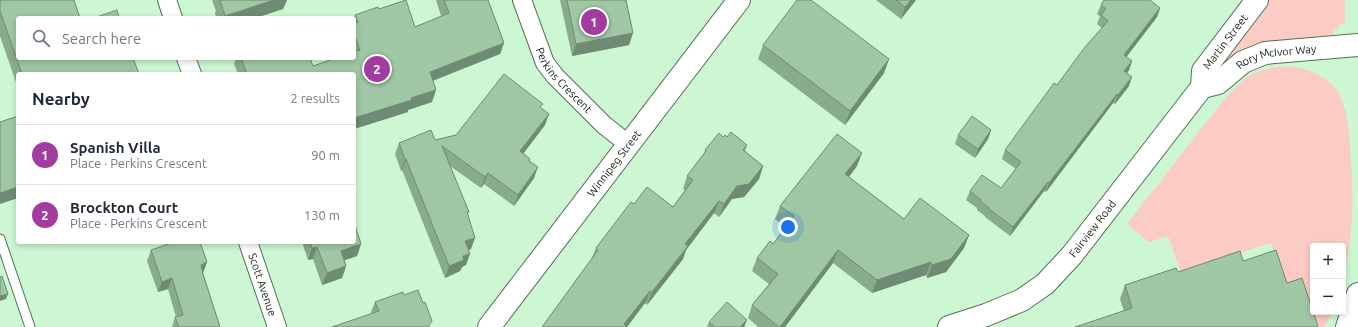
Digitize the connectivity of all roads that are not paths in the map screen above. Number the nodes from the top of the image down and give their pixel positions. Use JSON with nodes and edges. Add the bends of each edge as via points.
{"nodes":[{"id":1,"x":166,"y":0,"type":"edge"},
{"id":2,"x":522,"y":0,"type":"edge"},
{"id":3,"x":739,"y":0,"type":"edge"},
{"id":4,"x":1258,"y":0,"type":"edge"},
{"id":5,"x":172,"y":16,"type":"edge"},
{"id":6,"x":1358,"y":45,"type":"edge"},
{"id":7,"x":187,"y":60,"type":"edge"},
{"id":8,"x":191,"y":72,"type":"edge"},
{"id":9,"x":1202,"y":87,"type":"junction"},
{"id":10,"x":628,"y":144,"type":"junction"},
{"id":11,"x":0,"y":239,"type":"edge"},
{"id":12,"x":249,"y":244,"type":"edge"},
{"id":13,"x":1358,"y":294,"type":"edge"},
{"id":14,"x":30,"y":327,"type":"edge"},
{"id":15,"x":277,"y":327,"type":"edge"},
{"id":16,"x":489,"y":327,"type":"edge"},
{"id":17,"x":949,"y":327,"type":"edge"},
{"id":18,"x":1347,"y":327,"type":"edge"}],
"edges":[{"from":1,"to":5,"type":"street"},
{"from":2,"to":10,"type":"street","name":"Perkins Crescent","via":[[545,63],[604,125]]},
{"from":3,"to":10,"type":"street","name":"Winnipeg Street"},
{"from":4,"to":9,"type":"street","name":"Martin Street","via":[[1203,71]]},
{"from":6,"to":9,"type":"street","name":"Rory McIvor Way","via":[[1265,53],[1243,62],[1218,83]]},
{"from":7,"to":8,"type":"street"},
{"from":9,"to":17,"type":"street","name":"Fairview Road","via":[[1072,255],[1045,284],[1022,300]]},
{"from":10,"to":16,"type":"street","name":"Winnipeg Street"},
{"from":11,"to":14,"type":"lane"},
{"from":12,"to":15,"type":"street","name":"Scott Avenue"},
{"from":13,"to":18,"type":"street"}]}
